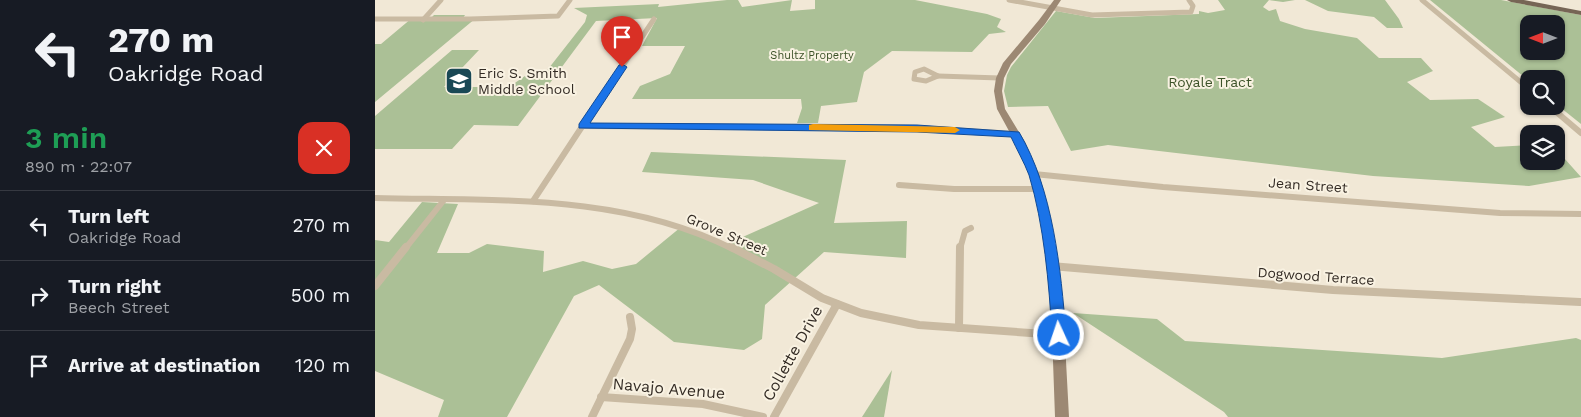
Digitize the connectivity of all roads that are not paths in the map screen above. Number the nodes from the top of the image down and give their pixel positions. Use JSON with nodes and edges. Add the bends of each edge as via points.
{"nodes":[{"id":1,"x":441,"y":0,"type":"edge"},
{"id":2,"x":570,"y":0,"type":"edge"},
{"id":3,"x":1009,"y":0,"type":"edge"},
{"id":4,"x":1189,"y":0,"type":"edge"},
{"id":5,"x":1422,"y":0,"type":"edge"},
{"id":6,"x":1511,"y":0,"type":"edge"},
{"id":7,"x":1055,"y":4,"type":"edge"},
{"id":8,"x":1581,"y":13,"type":"edge"},
{"id":9,"x":375,"y":19,"type":"edge"},
{"id":10,"x":654,"y":19,"type":"dead end"},
{"id":11,"x":423,"y":20,"type":"junction"},
{"id":12,"x":938,"y":76,"type":"dead end"},
{"id":13,"x":1000,"y":78,"type":"junction"},
{"id":14,"x":1520,"y":82,"type":"edge"},
{"id":15,"x":1560,"y":115,"type":"edge"},
{"id":16,"x":583,"y":126,"type":"junction"},
{"id":17,"x":1581,"y":133,"type":"edge"},
{"id":18,"x":1015,"y":134,"type":"junction"},
{"id":19,"x":1034,"y":174,"type":"junction"},
{"id":20,"x":899,"y":185,"type":"dead end"},
{"id":21,"x":1039,"y":189,"type":"junction"},
{"id":22,"x":375,"y":198,"type":"edge"},
{"id":23,"x":444,"y":200,"type":"junction"},
{"id":24,"x":533,"y":201,"type":"junction"},
{"id":25,"x":1577,"y":214,"type":"edge"},
{"id":26,"x":1581,"y":221,"type":"edge"},
{"id":27,"x":971,"y":228,"type":"dead end"},
{"id":28,"x":1051,"y":266,"type":"junction"},
{"id":29,"x":375,"y":286,"type":"edge"},
{"id":30,"x":1580,"y":302,"type":"edge"},
{"id":31,"x":837,"y":304,"type":"junction"},
{"id":32,"x":630,"y":317,"type":"dead end"},
{"id":33,"x":959,"y":328,"type":"junction"},
{"id":34,"x":1059,"y":335,"type":"junction"},
{"id":35,"x":601,"y":397,"type":"junction"},
{"id":36,"x":592,"y":417,"type":"edge"},
{"id":37,"x":763,"y":417,"type":"edge"},
{"id":38,"x":774,"y":417,"type":"edge"},
{"id":39,"x":1062,"y":417,"type":"edge"}],
"edges":[{"from":1,"to":11,"type":"street"},
{"from":2,"to":11,"type":"street","via":[[558,16]]},
{"from":3,"to":7,"type":"street"},
{"from":4,"to":7,"type":"street","via":[[1193,6],[1191,12],[1100,15]]},
{"from":5,"to":14,"type":"street"},
{"from":6,"to":8,"type":"main road"},
{"from":7,"to":13,"type":"main road","via":[[1015,52]]},
{"from":9,"to":11,"type":"street"},
{"from":10,"to":16,"type":"street"},
{"from":12,"to":13,"type":"street"},
{"from":13,"to":18,"type":"main road","via":[[1001,109]]},
{"from":15,"to":17,"type":"street"},
{"from":16,"to":18,"type":"street","via":[[917,128]]},
{"from":16,"to":24,"type":"street"},
{"from":18,"to":19,"type":"main road"},
{"from":19,"to":21,"type":"main road"},
{"from":19,"to":25,"type":"street","name":"Jean Street","via":[[1500,214]]},
{"from":20,"to":21,"type":"street","via":[[973,190]]},
{"from":21,"to":28,"type":"main road"},
{"from":22,"to":23,"type":"street","name":"Grove Street"},
{"from":23,"to":24,"type":"street","name":"Grove Street"},
{"from":23,"to":29,"type":"street"},
{"from":24,"to":31,"type":"street","name":"Grove Street","via":[[621,211],[691,230],[741,251]]},
{"from":25,"to":26,"type":"street"},
{"from":27,"to":33,"type":"street","via":[[965,231],[960,243]]},
{"from":28,"to":30,"type":"street","name":"Dogwood Terrace","via":[[1314,289]]},
{"from":28,"to":34,"type":"main road"},
{"from":31,"to":33,"type":"street","name":"Grove Street","via":[[904,323]]},
{"from":31,"to":38,"type":"street","name":"Collette Drive"},
{"from":32,"to":35,"type":"street","via":[[631,336]]},
{"from":33,"to":34,"type":"street","name":"Grove Street"},
{"from":34,"to":39,"type":"main road"},
{"from":35,"to":36,"type":"street"},
{"from":35,"to":37,"type":"street","name":"Navajo Avenue","via":[[706,403]]}]}
